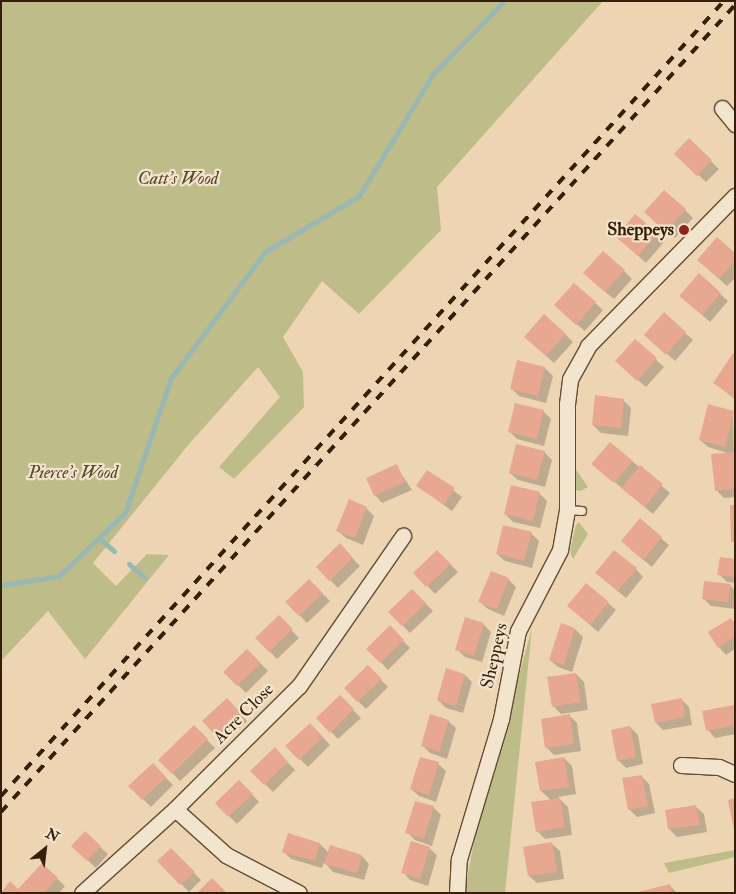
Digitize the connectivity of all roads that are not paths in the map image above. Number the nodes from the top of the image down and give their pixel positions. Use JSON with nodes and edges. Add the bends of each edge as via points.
{"nodes":[{"id":1,"x":722,"y":108,"type":"dead end"},
{"id":2,"x":735,"y":124,"type":"edge"},
{"id":3,"x":735,"y":196,"type":"edge"},
{"id":4,"x":403,"y":536,"type":"dead end"},
{"id":5,"x":681,"y":765,"type":"dead end"},
{"id":6,"x":735,"y":774,"type":"edge"},
{"id":7,"x":175,"y":809,"type":"junction"},
{"id":8,"x":82,"y":893,"type":"edge"},
{"id":9,"x":299,"y":893,"type":"edge"},
{"id":10,"x":458,"y":893,"type":"edge"}],
"edges":[{"from":1,"to":2,"type":"street"},
{"from":3,"to":10,"type":"street","name":"Sheppeys","via":[[588,346],[570,379],[567,404],[574,511],[560,550],[518,631],[501,719],[459,859]]},
{"from":4,"to":7,"type":"street","name":"Acre Close","via":[[298,686]]},
{"from":5,"to":6,"type":"street","via":[[719,768]]},
{"from":7,"to":8,"type":"street","name":"Acre Close"},
{"from":7,"to":9,"type":"street","via":[[226,855]]}]}
